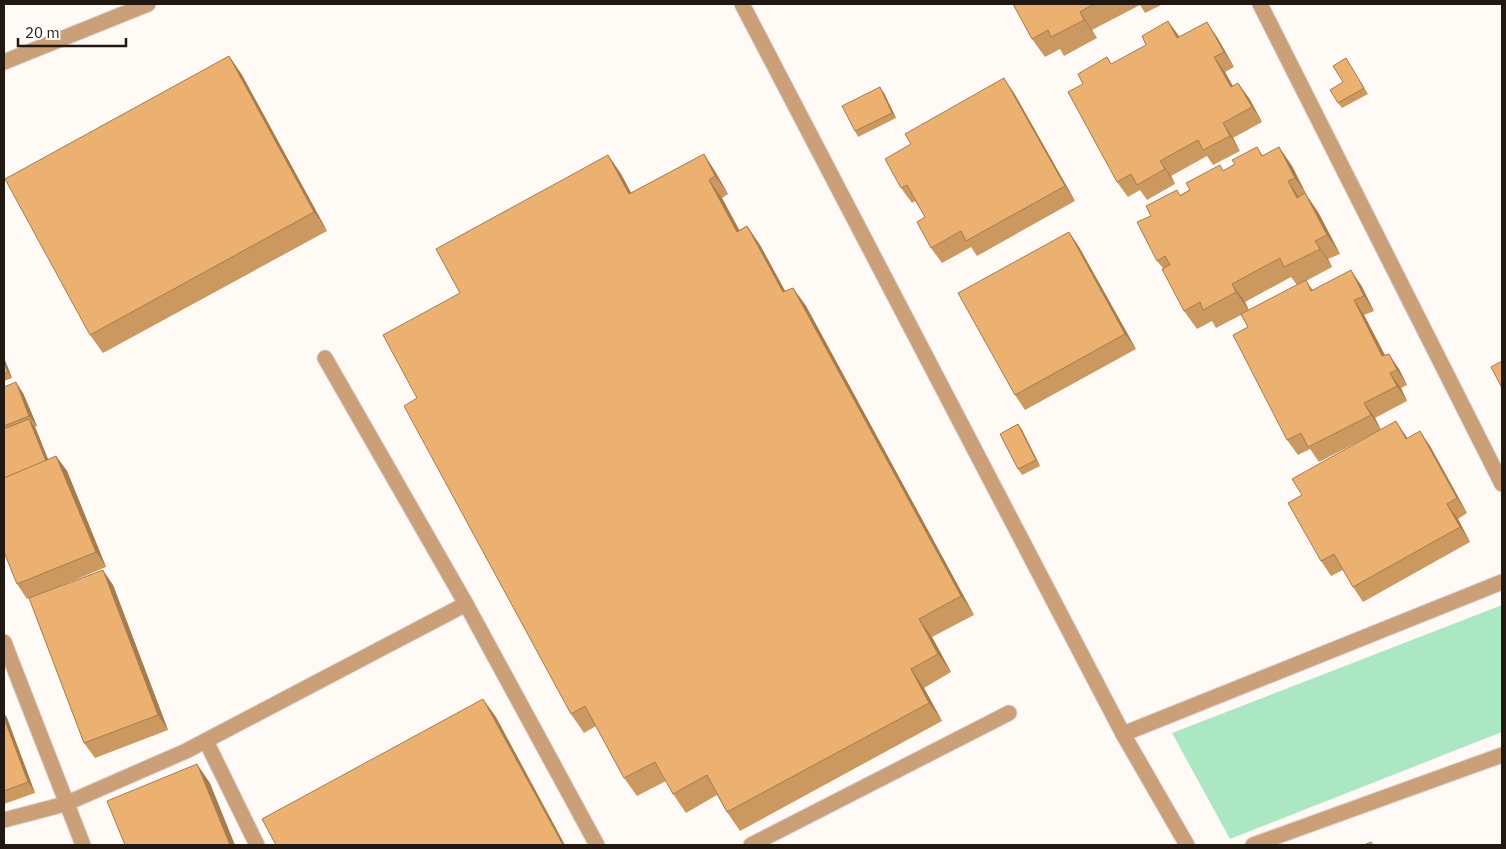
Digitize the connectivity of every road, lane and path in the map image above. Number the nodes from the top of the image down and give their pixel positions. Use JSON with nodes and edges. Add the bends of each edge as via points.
{"nodes":[{"id":1,"x":148,"y":4,"type":"edge"},
{"id":2,"x":742,"y":4,"type":"edge"},
{"id":3,"x":1260,"y":4,"type":"edge"},
{"id":4,"x":4,"y":62,"type":"edge"},
{"id":5,"x":325,"y":358,"type":"dead end"},
{"id":6,"x":1502,"y":484,"type":"edge"},
{"id":7,"x":1502,"y":582,"type":"edge"},
{"id":8,"x":466,"y":604,"type":"junction"},
{"id":9,"x":4,"y":642,"type":"edge"},
{"id":10,"x":1009,"y":713,"type":"dead end"},
{"id":11,"x":1124,"y":734,"type":"junction"},
{"id":12,"x":206,"y":741,"type":"junction"},
{"id":13,"x":1502,"y":755,"type":"edge"},
{"id":14,"x":65,"y":804,"type":"junction"},
{"id":15,"x":4,"y":820,"type":"edge"},
{"id":16,"x":82,"y":845,"type":"edge"},
{"id":17,"x":257,"y":845,"type":"edge"},
{"id":18,"x":598,"y":845,"type":"edge"},
{"id":19,"x":751,"y":845,"type":"edge"},
{"id":20,"x":1188,"y":845,"type":"edge"},
{"id":21,"x":1253,"y":845,"type":"edge"}],
"edges":[{"from":1,"to":4,"type":"street"},
{"from":2,"to":11,"type":"street"},
{"from":3,"to":6,"type":"street"},
{"from":5,"to":8,"type":"street"},
{"from":7,"to":11,"type":"street"},
{"from":8,"to":12,"type":"street"},
{"from":8,"to":18,"type":"street"},
{"from":9,"to":14,"type":"street"},
{"from":10,"to":19,"type":"street"},
{"from":11,"to":20,"type":"street"},
{"from":12,"to":14,"type":"street"},
{"from":12,"to":17,"type":"street"},
{"from":13,"to":21,"type":"street"},
{"from":14,"to":15,"type":"street"},
{"from":14,"to":16,"type":"street"}]}
